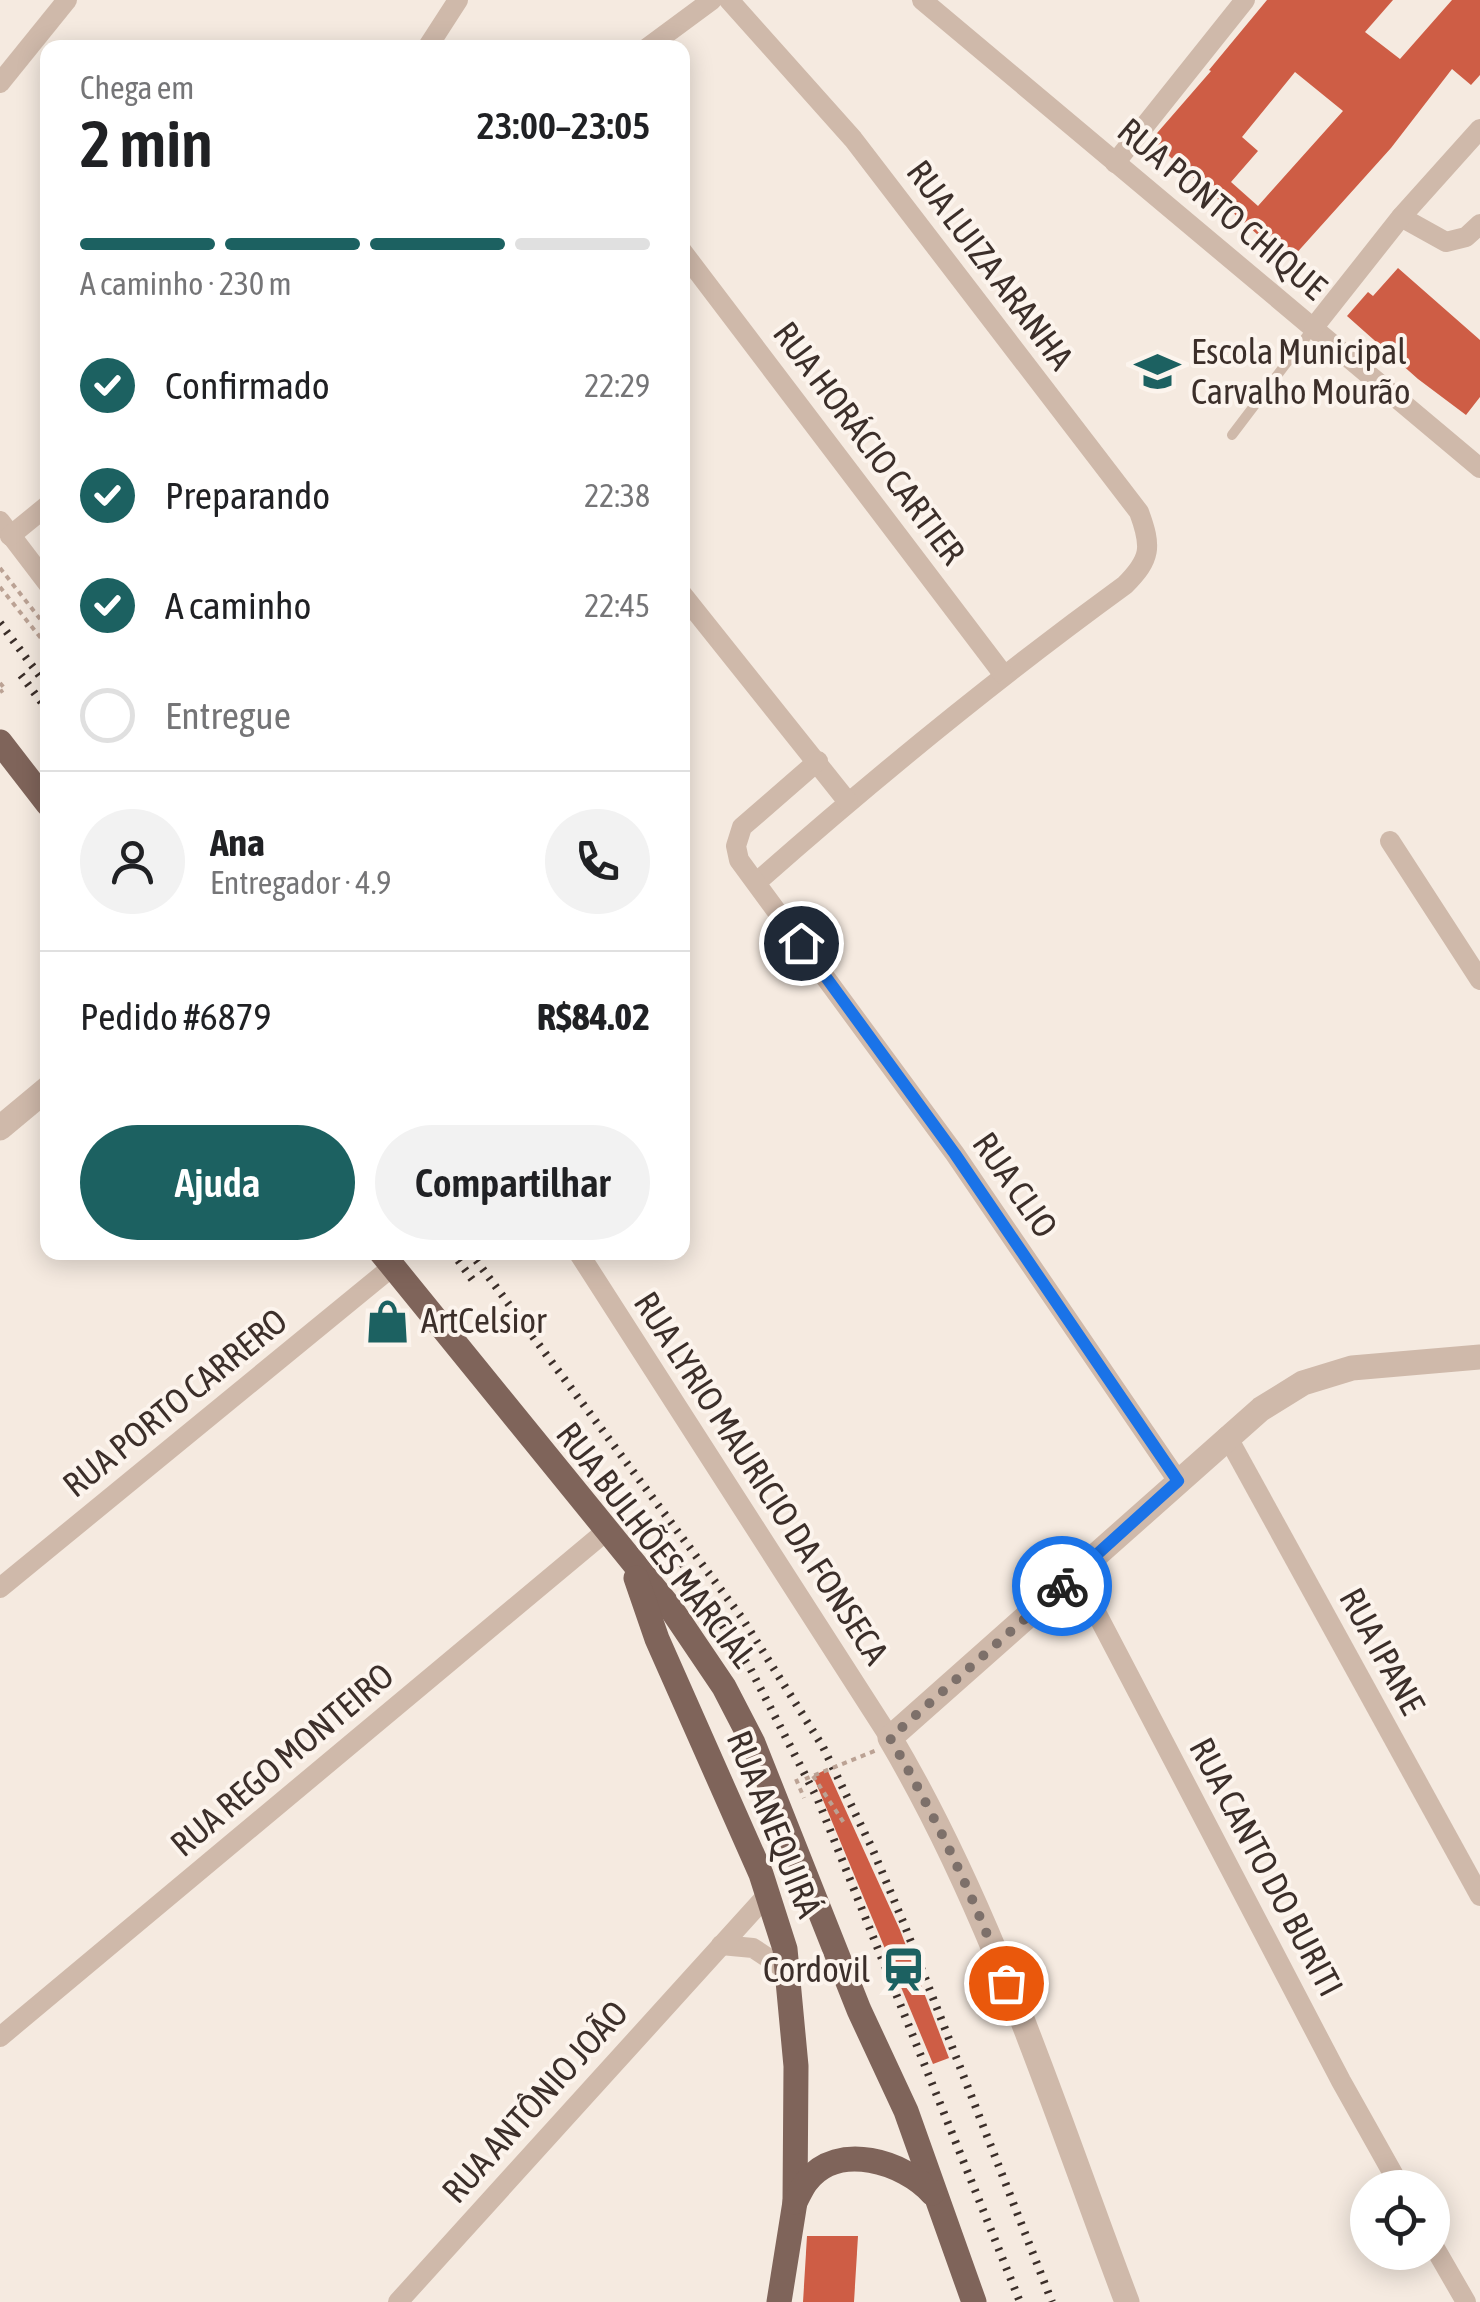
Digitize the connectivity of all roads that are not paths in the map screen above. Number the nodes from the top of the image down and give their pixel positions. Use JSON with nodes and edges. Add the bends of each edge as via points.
{"nodes":[{"id":1,"x":67,"y":0,"type":"edge"},
{"id":2,"x":458,"y":0,"type":"edge"},
{"id":3,"x":712,"y":0,"type":"edge"},
{"id":4,"x":729,"y":0,"type":"edge"},
{"id":5,"x":922,"y":0,"type":"edge"},
{"id":6,"x":1244,"y":0,"type":"edge"},
{"id":7,"x":432,"y":40,"type":"edge"},
{"id":8,"x":658,"y":40,"type":"edge"},
{"id":9,"x":0,"y":83,"type":"edge"},
{"id":10,"x":1478,"y":134,"type":"edge"},
{"id":11,"x":1114,"y":162,"type":"junction"},
{"id":12,"x":1402,"y":218,"type":"junction"},
{"id":13,"x":1480,"y":224,"type":"edge"},
{"id":14,"x":690,"y":262,"type":"edge"},
{"id":15,"x":1314,"y":327,"type":"junction"},
{"id":16,"x":1232,"y":435,"type":"dead end"},
{"id":17,"x":1480,"y":468,"type":"edge"},
{"id":18,"x":40,"y":510,"type":"edge"},
{"id":19,"x":5,"y":528,"type":"edge"},
{"id":20,"x":40,"y":574,"type":"edge"},
{"id":21,"x":690,"y":604,"type":"edge"},
{"id":22,"x":1004,"y":674,"type":"junction"},
{"id":23,"x":0,"y":742,"type":"edge"},
{"id":24,"x":818,"y":761,"type":"junction"},
{"id":25,"x":40,"y":794,"type":"edge"},
{"id":26,"x":848,"y":802,"type":"junction"},
{"id":27,"x":1390,"y":841,"type":"dead end"},
{"id":28,"x":757,"y":882,"type":"junction"},
{"id":29,"x":1480,"y":980,"type":"edge"},
{"id":30,"x":40,"y":1095,"type":"edge"},
{"id":31,"x":0,"y":1128,"type":"edge"},
{"id":32,"x":387,"y":1260,"type":"edge"},
{"id":33,"x":583,"y":1260,"type":"edge"},
{"id":34,"x":1480,"y":1358,"type":"edge"},
{"id":35,"x":1227,"y":1436,"type":"junction"},
{"id":36,"x":1178,"y":1481,"type":"junction"},
{"id":37,"x":605,"y":1532,"type":"junction"},
{"id":38,"x":631,"y":1564,"type":"junction"},
{"id":39,"x":1076,"y":1574,"type":"junction"},
{"id":40,"x":0,"y":1588,"type":"edge"},
{"id":41,"x":884,"y":1744,"type":"junction"},
{"id":42,"x":768,"y":1894,"type":"junction"},
{"id":43,"x":1480,"y":1896,"type":"edge"},
{"id":44,"x":721,"y":1946,"type":"junction"},
{"id":45,"x":789,"y":1972,"type":"junction"},
{"id":46,"x":0,"y":2037,"type":"edge"},
{"id":47,"x":1391,"y":2170,"type":"edge"},
{"id":48,"x":934,"y":2195,"type":"junction"},
{"id":49,"x":796,"y":2202,"type":"junction"},
{"id":50,"x":1448,"y":2270,"type":"edge"},
{"id":51,"x":398,"y":2302,"type":"edge"},
{"id":52,"x":779,"y":2302,"type":"edge"},
{"id":53,"x":974,"y":2302,"type":"edge"},
{"id":54,"x":1127,"y":2302,"type":"edge"},
{"id":55,"x":1466,"y":2302,"type":"edge"}],
"edges":[{"from":1,"to":9,"type":"street"},
{"from":2,"to":7,"type":"street"},
{"from":3,"to":8,"type":"street"},
{"from":4,"to":22,"type":"street","name":"RUA LUIZA ARANHA","via":[[853,139],[1139,512],[1147,533],[1142,568]]},
{"from":5,"to":11,"type":"street","name":"RUA PONTO CHIQUE"},
{"from":6,"to":11,"type":"street"},
{"from":10,"to":12,"type":"street"},
{"from":11,"to":15,"type":"street","name":"RUA PONTO CHIQUE"},
{"from":12,"to":13,"type":"street","via":[[1446,242]]},
{"from":12,"to":15,"type":"street"},
{"from":14,"to":22,"type":"street","name":"RUA HORÁCIO CARTIER"},
{"from":15,"to":16,"type":"lane"},
{"from":15,"to":17,"type":"street","name":"RUA PONTO CHIQUE"},
{"from":18,"to":19,"type":"street"},
{"from":19,"to":20,"type":"street"},
{"from":21,"to":24,"type":"street"},
{"from":22,"to":26,"type":"street"},
{"from":23,"to":25,"type":"main road"},
{"from":24,"to":26,"type":"street"},
{"from":24,"to":28,"type":"street","name":"RUA CLIO","via":[[738,833],[739,860]]},
{"from":26,"to":28,"type":"street"},
{"from":27,"to":29,"type":"street"},
{"from":28,"to":36,"type":"street","name":"RUA CLIO","via":[[955,1154]]},
{"from":30,"to":31,"type":"street"},
{"from":32,"to":37,"type":"main road","name":"RUA BULHÕES MARCIAL"},
{"from":32,"to":40,"type":"street","name":"RUA PORTO CARRERO"},
{"from":33,"to":41,"type":"street","name":"RUA LYRIO MAURICIO DA FONSECA"},
{"from":34,"to":35,"type":"street","via":[[1352,1368],[1303,1383]]},
{"from":35,"to":36,"type":"street"},
{"from":35,"to":43,"type":"street","name":"RUA IPANE"},
{"from":36,"to":39,"type":"street"},
{"from":37,"to":38,"type":"main road","name":"RUA BULHÕES MARCIAL"},
{"from":37,"to":46,"type":"street","name":"RUA REGO MONTEIRO"},
{"from":38,"to":42,"type":"main road","name":"RUA ANEQUIRÁ","via":[[656,1639]]},
{"from":38,"to":48,"type":"main road","name":"RUA BULHÕES MARCIAL","via":[[724,1686],[753,1743],[906,2111]]},
{"from":39,"to":41,"type":"street"},
{"from":39,"to":47,"type":"street","name":"RUA CANTO DO BURITI"},
{"from":41,"to":54,"type":"street","via":[[939,1824],[983,1922]]},
{"from":42,"to":44,"type":"street","name":"RUA ANTÔNIO JOÃO"},
{"from":42,"to":45,"type":"main road","name":"RUA ANEQUIRÁ"},
{"from":44,"to":45,"type":"street","via":[[753,1948]]},
{"from":44,"to":51,"type":"street","name":"RUA ANTÔNIO JOÃO"},
{"from":45,"to":49,"type":"main road","name":"RUA ANEQUIRÁ"},
{"from":48,"to":49,"type":"main road","via":[[901,2168],[852,2160],[808,2180]]},
{"from":48,"to":53,"type":"main road","name":"RUA BULHÕES MARCIAL"},
{"from":49,"to":52,"type":"main road","name":"RUA ANEQUIRÁ"},
{"from":50,"to":55,"type":"street"}]}
